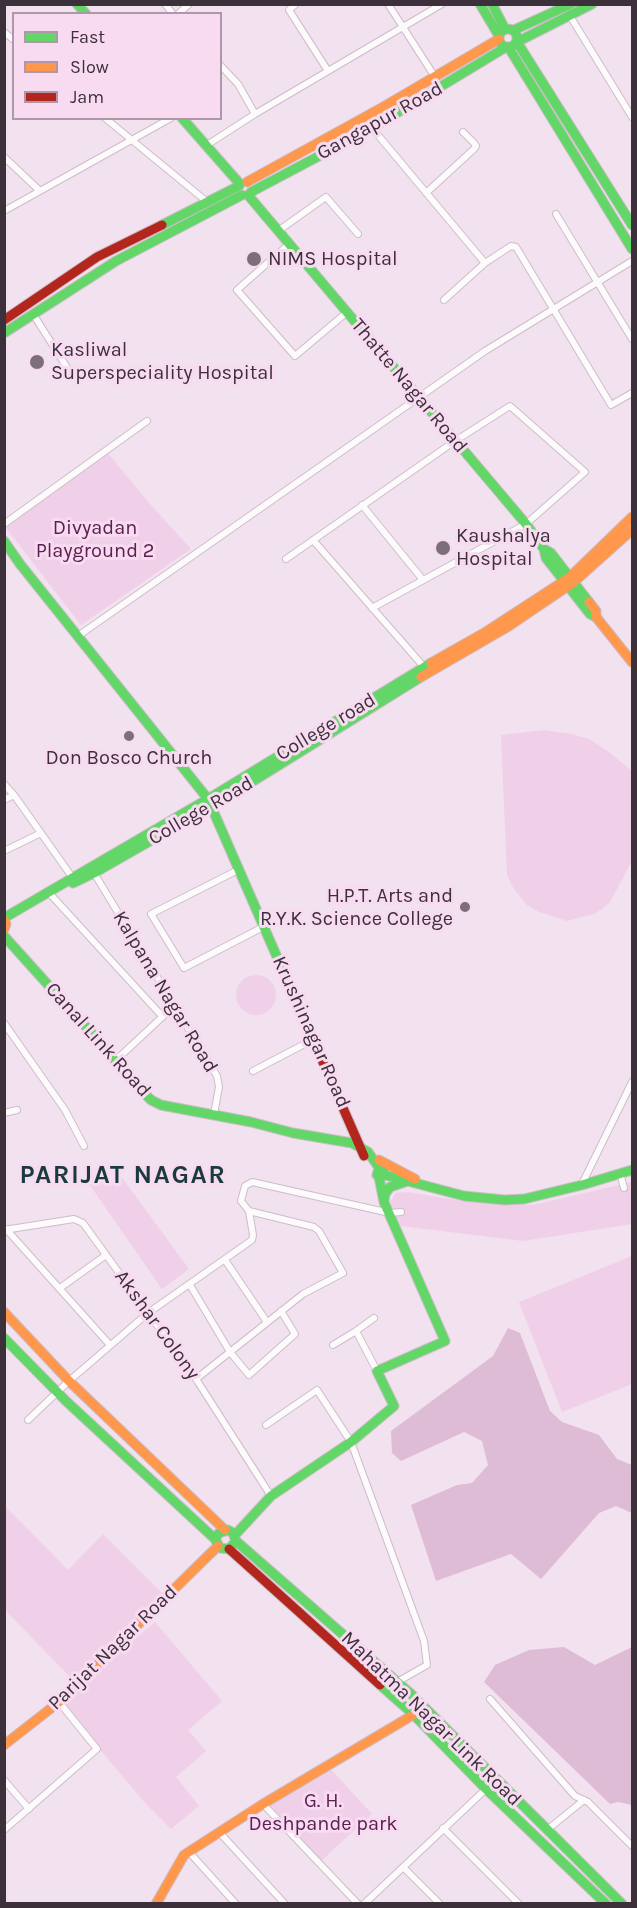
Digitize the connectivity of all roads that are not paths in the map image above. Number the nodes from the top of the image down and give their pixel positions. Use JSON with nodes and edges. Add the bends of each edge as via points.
{"nodes":[{"id":1,"x":296,"y":4,"type":"edge"},
{"id":2,"x":388,"y":4,"type":"edge"},
{"id":3,"x":442,"y":4,"type":"edge"},
{"id":4,"x":480,"y":4,"type":"edge"},
{"id":5,"x":492,"y":4,"type":"edge"},
{"id":6,"x":570,"y":4,"type":"edge"},
{"id":7,"x":592,"y":4,"type":"edge"},
{"id":8,"x":570,"y":16,"type":"junction"},
{"id":9,"x":402,"y":27,"type":"junction"},
{"id":10,"x":504,"y":33,"type":"junction"},
{"id":11,"x":517,"y":42,"type":"junction"},
{"id":12,"x":508,"y":48,"type":"junction"},
{"id":13,"x":222,"y":67,"type":"edge"},
{"id":14,"x":328,"y":71,"type":"junction"},
{"id":15,"x":436,"y":77,"type":"junction"},
{"id":16,"x":255,"y":114,"type":"junction"},
{"id":17,"x":633,"y":117,"type":"edge"},
{"id":18,"x":107,"y":120,"type":"edge"},
{"id":19,"x":168,"y":120,"type":"edge"},
{"id":20,"x":184,"y":120,"type":"edge"},
{"id":21,"x":372,"y":128,"type":"junction"},
{"id":22,"x":463,"y":132,"type":"dead end"},
{"id":23,"x":131,"y":141,"type":"junction"},
{"id":24,"x":207,"y":145,"type":"junction"},
{"id":25,"x":4,"y":157,"type":"edge"},
{"id":26,"x":244,"y":189,"type":"junction"},
{"id":27,"x":40,"y":191,"type":"junction"},
{"id":28,"x":426,"y":193,"type":"junction"},
{"id":29,"x":206,"y":201,"type":"junction"},
{"id":30,"x":4,"y":211,"type":"edge"},
{"id":31,"x":556,"y":214,"type":"dead end"},
{"id":32,"x":633,"y":225,"type":"edge"},
{"id":33,"x":278,"y":231,"type":"junction"},
{"id":34,"x":358,"y":234,"type":"dead end"},
{"id":35,"x":289,"y":244,"type":"junction"},
{"id":36,"x":633,"y":249,"type":"edge"},
{"id":37,"x":633,"y":261,"type":"edge"},
{"id":38,"x":485,"y":263,"type":"junction"},
{"id":39,"x":598,"y":282,"type":"junction"},
{"id":40,"x":444,"y":300,"type":"dead end"},
{"id":41,"x":552,"y":309,"type":"junction"},
{"id":42,"x":346,"y":313,"type":"junction"},
{"id":43,"x":33,"y":314,"type":"junction"},
{"id":44,"x":4,"y":320,"type":"edge"},
{"id":45,"x":4,"y":333,"type":"edge"},
{"id":46,"x":633,"y":339,"type":"edge"},
{"id":47,"x":73,"y":377,"type":"dead end"},
{"id":48,"x":633,"y":393,"type":"edge"},
{"id":49,"x":419,"y":399,"type":"junction"},
{"id":50,"x":147,"y":421,"type":"dead end"},
{"id":51,"x":455,"y":441,"type":"junction"},
{"id":52,"x":362,"y":505,"type":"junction"},
{"id":53,"x":633,"y":517,"type":"edge"},
{"id":54,"x":4,"y":524,"type":"edge"},
{"id":55,"x":526,"y":524,"type":"junction"},
{"id":56,"x":633,"y":530,"type":"edge"},
{"id":57,"x":313,"y":540,"type":"junction"},
{"id":58,"x":4,"y":541,"type":"edge"},
{"id":59,"x":286,"y":558,"type":"dead end"},
{"id":60,"x":423,"y":580,"type":"junction"},
{"id":61,"x":569,"y":581,"type":"junction"},
{"id":62,"x":372,"y":608,"type":"junction"},
{"id":63,"x":78,"y":636,"type":"junction"},
{"id":64,"x":633,"y":662,"type":"edge"},
{"id":65,"x":424,"y":667,"type":"junction"},
{"id":66,"x":4,"y":784,"type":"edge"},
{"id":67,"x":14,"y":795,"type":"junction"},
{"id":68,"x":4,"y":800,"type":"edge"},
{"id":69,"x":209,"y":802,"type":"junction"},
{"id":70,"x":41,"y":833,"type":"junction"},
{"id":71,"x":4,"y":851,"type":"edge"},
{"id":72,"x":238,"y":870,"type":"junction"},
{"id":73,"x":94,"y":873,"type":"junction"},
{"id":74,"x":72,"y":877,"type":"junction"},
{"id":75,"x":51,"y":895,"type":"junction"},
{"id":76,"x":5,"y":926,"type":"edge"},
{"id":77,"x":265,"y":926,"type":"junction"},
{"id":78,"x":174,"y":1006,"type":"junction"},
{"id":79,"x":162,"y":1017,"type":"junction"},
{"id":80,"x":4,"y":1023,"type":"edge"},
{"id":81,"x":314,"y":1039,"type":"junction"},
{"id":82,"x":115,"y":1061,"type":"junction"},
{"id":83,"x":253,"y":1071,"type":"dead end"},
{"id":84,"x":633,"y":1082,"type":"edge"},
{"id":85,"x":17,"y":1110,"type":"dead end"},
{"id":86,"x":4,"y":1113,"type":"edge"},
{"id":87,"x":214,"y":1114,"type":"junction"},
{"id":88,"x":84,"y":1146,"type":"dead end"},
{"id":89,"x":366,"y":1153,"type":"junction"},
{"id":90,"x":633,"y":1170,"type":"edge"},
{"id":91,"x":382,"y":1173,"type":"junction"},
{"id":92,"x":620,"y":1173,"type":"junction"},
{"id":93,"x":410,"y":1179,"type":"junction"},
{"id":94,"x":582,"y":1185,"type":"junction"},
{"id":95,"x":624,"y":1188,"type":"dead end"},
{"id":96,"x":385,"y":1198,"type":"junction"},
{"id":97,"x":249,"y":1211,"type":"junction"},
{"id":98,"x":401,"y":1212,"type":"dead end"},
{"id":99,"x":390,"y":1213,"type":"junction"},
{"id":100,"x":5,"y":1229,"type":"edge"},
{"id":101,"x":106,"y":1255,"type":"junction"},
{"id":102,"x":225,"y":1260,"type":"junction"},
{"id":103,"x":190,"y":1285,"type":"junction"},
{"id":104,"x":60,"y":1288,"type":"junction"},
{"id":105,"x":282,"y":1311,"type":"junction"},
{"id":106,"x":4,"y":1312,"type":"edge"},
{"id":107,"x":148,"y":1313,"type":"junction"},
{"id":108,"x":374,"y":1318,"type":"dead end"},
{"id":109,"x":267,"y":1322,"type":"junction"},
{"id":110,"x":356,"y":1331,"type":"junction"},
{"id":111,"x":4,"y":1338,"type":"edge"},
{"id":112,"x":110,"y":1345,"type":"junction"},
{"id":113,"x":333,"y":1345,"type":"dead end"},
{"id":114,"x":230,"y":1352,"type":"junction"},
{"id":115,"x":377,"y":1371,"type":"junction"},
{"id":116,"x":196,"y":1379,"type":"junction"},
{"id":117,"x":69,"y":1381,"type":"junction"},
{"id":118,"x":57,"y":1392,"type":"junction"},
{"id":119,"x":28,"y":1420,"type":"dead end"},
{"id":120,"x":266,"y":1425,"type":"dead end"},
{"id":121,"x":351,"y":1442,"type":"junction"},
{"id":122,"x":271,"y":1496,"type":"junction"},
{"id":123,"x":225,"y":1530,"type":"junction"},
{"id":124,"x":235,"y":1538,"type":"junction"},
{"id":125,"x":217,"y":1543,"type":"junction"},
{"id":126,"x":229,"y":1549,"type":"junction"},
{"id":127,"x":397,"y":1682,"type":"junction"},
{"id":128,"x":490,"y":1699,"type":"dead end"},
{"id":129,"x":59,"y":1702,"type":"junction"},
{"id":130,"x":425,"y":1708,"type":"junction"},
{"id":131,"x":414,"y":1715,"type":"junction"},
{"id":132,"x":4,"y":1745,"type":"edge"},
{"id":133,"x":4,"y":1780,"type":"edge"},
{"id":134,"x":486,"y":1789,"type":"junction"},
{"id":135,"x":584,"y":1800,"type":"junction"},
{"id":136,"x":263,"y":1804,"type":"junction"},
{"id":137,"x":28,"y":1809,"type":"junction"},
{"id":138,"x":444,"y":1828,"type":"junction"},
{"id":139,"x":4,"y":1830,"type":"edge"},
{"id":140,"x":547,"y":1830,"type":"junction"},
{"id":141,"x":220,"y":1833,"type":"junction"},
{"id":142,"x":633,"y":1846,"type":"edge"},
{"id":143,"x":189,"y":1852,"type":"junction"},
{"id":144,"x":403,"y":1867,"type":"junction"},
{"id":145,"x":156,"y":1904,"type":"edge"},
{"id":146,"x":236,"y":1904,"type":"edge"},
{"id":147,"x":285,"y":1904,"type":"edge"},
{"id":148,"x":358,"y":1904,"type":"edge"},
{"id":149,"x":364,"y":1904,"type":"edge"},
{"id":150,"x":440,"y":1904,"type":"edge"},
{"id":151,"x":519,"y":1904,"type":"edge"},
{"id":152,"x":606,"y":1904,"type":"edge"},
{"id":153,"x":622,"y":1904,"type":"edge"}],
"edges":[{"from":1,"to":14,"type":"street","via":[[289,10]]},
{"from":2,"to":9,"type":"street"},
{"from":3,"to":9,"type":"street"},
{"from":4,"to":10,"type":"main road"},
{"from":5,"to":10,"type":"main road"},
{"from":6,"to":10,"type":"main road","name":"Gangapur Road"},
{"from":7,"to":8,"type":"main road"},
{"from":8,"to":11,"type":"main road"},
{"from":8,"to":17,"type":"street"},
{"from":9,"to":14,"type":"street"},
{"from":9,"to":15,"type":"street"},
{"from":10,"to":11,"type":"main road","via":[[518,35]]},
{"from":10,"to":12,"type":"main road","via":[[501,44]]},
{"from":10,"to":15,"type":"main road","name":"Gangapur Road"},
{"from":11,"to":12,"type":"main road","name":"Gangapur Road"},
{"from":11,"to":32,"type":"main road"},
{"from":12,"to":21,"type":"main road","name":"Gangapur Road"},
{"from":12,"to":36,"type":"main road"},
{"from":13,"to":16,"type":"street","via":[[238,84]]},
{"from":14,"to":16,"type":"street"},
{"from":15,"to":26,"type":"main road","name":"Gangapur Road"},
{"from":16,"to":24,"type":"street"},
{"from":18,"to":23,"type":"street"},
{"from":19,"to":23,"type":"street"},
{"from":20,"to":24,"type":"main road","name":"Thatte Nagar Road"},
{"from":21,"to":26,"type":"main road","name":"Gangapur Road"},
{"from":21,"to":28,"type":"street"},
{"from":22,"to":28,"type":"street","via":[[476,146]]},
{"from":23,"to":27,"type":"street"},
{"from":23,"to":29,"type":"street"},
{"from":24,"to":26,"type":"main road","name":"Thatte Nagar Road"},
{"from":25,"to":27,"type":"street"},
{"from":26,"to":29,"type":"main road","name":"Gangapur Road"},
{"from":26,"to":33,"type":"main road","name":"Thatte Nagar Road"},
{"from":26,"to":43,"type":"main road","name":"Gangapur Road","via":[[116,261]]},
{"from":27,"to":30,"type":"street"},
{"from":28,"to":38,"type":"street"},
{"from":29,"to":44,"type":"main road","name":"Gangapur Road","via":[[97,257]]},
{"from":31,"to":39,"type":"street"},
{"from":33,"to":34,"type":"street","via":[[326,197]]},
{"from":33,"to":35,"type":"main road","name":"Thatte Nagar Road"},
{"from":35,"to":42,"type":"main road","name":"Thatte Nagar Road"},
{"from":35,"to":42,"type":"street","via":[[237,290],[295,356]]},
{"from":37,"to":39,"type":"street"},
{"from":38,"to":40,"type":"street"},
{"from":38,"to":41,"type":"street","via":[[511,246],[516,247]]},
{"from":39,"to":41,"type":"street"},
{"from":39,"to":46,"type":"street"},
{"from":41,"to":48,"type":"street","via":[[611,405]]},
{"from":41,"to":49,"type":"street"},
{"from":42,"to":49,"type":"main road","name":"Thatte Nagar Road"},
{"from":43,"to":45,"type":"main road","name":"Gangapur Road"},
{"from":43,"to":47,"type":"street"},
{"from":49,"to":51,"type":"main road","name":"Thatte Nagar Road"},
{"from":49,"to":63,"type":"street"},
{"from":50,"to":54,"type":"street"},
{"from":51,"to":52,"type":"street"},
{"from":51,"to":55,"type":"main road","name":"Thatte Nagar Road"},
{"from":51,"to":55,"type":"street","via":[[510,406],[585,472]]},
{"from":52,"to":57,"type":"street"},
{"from":52,"to":60,"type":"street"},
{"from":53,"to":61,"type":"main road","name":"College road"},
{"from":55,"to":60,"type":"street"},
{"from":55,"to":61,"type":"main road","name":"Thatte Nagar Road","via":[[546,558]]},
{"from":56,"to":61,"type":"main road","name":"College Road"},
{"from":57,"to":59,"type":"street"},
{"from":57,"to":62,"type":"street"},
{"from":58,"to":63,"type":"main road","name":"Krushinagar Road"},
{"from":60,"to":62,"type":"street"},
{"from":61,"to":64,"type":"main road","name":"Thatte Nagar Road"},
{"from":61,"to":65,"type":"main road","name":"College road"},
{"from":61,"to":69,"type":"main road","name":"College Road","via":[[509,626],[274,769]]},
{"from":62,"to":65,"type":"street"},
{"from":63,"to":69,"type":"main road","name":"Krushinagar Road"},
{"from":65,"to":69,"type":"main road","name":"College road"},
{"from":66,"to":67,"type":"street"},
{"from":67,"to":68,"type":"street"},
{"from":67,"to":70,"type":"street"},
{"from":69,"to":72,"type":"main road","name":"Krushinagar Road"},
{"from":69,"to":73,"type":"main road","name":"College Road"},
{"from":69,"to":74,"type":"main road","name":"College road"},
{"from":70,"to":71,"type":"street"},
{"from":70,"to":74,"type":"street"},
{"from":72,"to":77,"type":"main road","name":"Krushinagar Road"},
{"from":72,"to":77,"type":"street","via":[[151,914],[184,968]]},
{"from":73,"to":75,"type":"main road","name":"College Road"},
{"from":73,"to":78,"type":"street","name":"Kalpana Nagar Road"},
{"from":74,"to":76,"type":"main road","name":"College road"},
{"from":75,"to":76,"type":"main road","name":"College Road"},
{"from":75,"to":79,"type":"street"},
{"from":76,"to":82,"type":"main road","name":"Canal Link Road","via":[[16,948]]},
{"from":77,"to":81,"type":"main road","name":"Krushinagar Road"},
{"from":78,"to":79,"type":"street"},
{"from":78,"to":87,"type":"street","name":"Kalpana Nagar Road","via":[[217,1076]]},
{"from":79,"to":82,"type":"street"},
{"from":80,"to":88,"type":"street","via":[[65,1110]]},
{"from":81,"to":83,"type":"street"},
{"from":81,"to":89,"type":"main road","name":"Krushinagar Road","via":[[354,1134]]},
{"from":82,"to":87,"type":"main road","name":"Canal Link Road","via":[[160,1105]]},
{"from":84,"to":94,"type":"street"},
{"from":85,"to":86,"type":"street"},
{"from":87,"to":89,"type":"main road","name":"Canal Link Road","via":[[352,1143]]},
{"from":89,"to":91,"type":"main road"},
{"from":89,"to":93,"type":"main road","name":"Canal Link Road"},
{"from":90,"to":92,"type":"main road","name":"Canal Link Road"},
{"from":91,"to":93,"type":"main road","name":"Canal Link Road"},
{"from":91,"to":96,"type":"main road"},
{"from":92,"to":94,"type":"main road","name":"Canal Link Road"},
{"from":92,"to":95,"type":"street"},
{"from":93,"to":94,"type":"main road","name":"Canal Link Road","via":[[464,1196],[505,1200]]},
{"from":93,"to":96,"type":"main road","via":[[394,1184]]},
{"from":96,"to":99,"type":"main road"},
{"from":97,"to":99,"type":"street","via":[[241,1201],[245,1186],[252,1182]]},
{"from":97,"to":102,"type":"street","via":[[252,1240]]},
{"from":97,"to":105,"type":"street","via":[[314,1227],[343,1273],[303,1294]]},
{"from":98,"to":99,"type":"street"},
{"from":99,"to":115,"type":"main road","via":[[445,1341]]},
{"from":100,"to":101,"type":"street","name":"Akshar Colony","via":[[74,1219],[83,1223]]},
{"from":100,"to":104,"type":"street"},
{"from":101,"to":104,"type":"street"},
{"from":101,"to":107,"type":"street","name":"Akshar Colony"},
{"from":102,"to":103,"type":"street"},
{"from":102,"to":109,"type":"street"},
{"from":103,"to":107,"type":"street"},
{"from":103,"to":114,"type":"street"},
{"from":104,"to":112,"type":"street"},
{"from":105,"to":109,"type":"street"},
{"from":105,"to":114,"type":"street","via":[[295,1334],[249,1375]]},
{"from":106,"to":117,"type":"main road"},
{"from":107,"to":112,"type":"street"},
{"from":107,"to":116,"type":"street","name":"Akshar Colony"},
{"from":108,"to":110,"type":"street"},
{"from":109,"to":114,"type":"street"},
{"from":110,"to":113,"type":"street"},
{"from":110,"to":115,"type":"street"},
{"from":111,"to":118,"type":"main road"},
{"from":112,"to":117,"type":"street"},
{"from":114,"to":116,"type":"street"},
{"from":115,"to":121,"type":"main road","via":[[394,1406]]},
{"from":116,"to":122,"type":"street","name":"Akshar Colony"},
{"from":117,"to":118,"type":"street"},
{"from":117,"to":123,"type":"main road"},
{"from":118,"to":119,"type":"street"},
{"from":118,"to":125,"type":"main road"},
{"from":120,"to":121,"type":"street","via":[[317,1390]]},
{"from":121,"to":122,"type":"main road"},
{"from":121,"to":127,"type":"street","via":[[424,1641],[427,1665]]},
{"from":122,"to":124,"type":"main road"},
{"from":123,"to":124,"type":"main road"},
{"from":123,"to":125,"type":"main road","via":[[219,1533]]},
{"from":124,"to":126,"type":"main road"},
{"from":124,"to":127,"type":"main road","name":"Mahatma Nagar Link Road"},
{"from":125,"to":126,"type":"main road","via":[[223,1550]]},
{"from":125,"to":129,"type":"main road","name":"Parijat Nagar Road"},
{"from":126,"to":131,"type":"main road","name":"Mahatma Nagar Link Road"},
{"from":127,"to":130,"type":"main road","name":"Mahatma Nagar Link Road"},
{"from":128,"to":135,"type":"street","via":[[575,1796]]},
{"from":129,"to":132,"type":"main road","name":"Parijat Nagar Road"},
{"from":129,"to":137,"type":"street","via":[[97,1749]]},
{"from":130,"to":131,"type":"main road"},
{"from":130,"to":140,"type":"main road","name":"Mahatma Nagar Link Road"},
{"from":131,"to":134,"type":"main road","name":"Mahatma Nagar Link Road"},
{"from":131,"to":136,"type":"main road"},
{"from":133,"to":137,"type":"street"},
{"from":134,"to":138,"type":"street"},
{"from":134,"to":152,"type":"main road","name":"Mahatma Nagar Link Road"},
{"from":135,"to":140,"type":"street"},
{"from":135,"to":142,"type":"street"},
{"from":136,"to":141,"type":"main road"},
{"from":136,"to":148,"type":"street"},
{"from":137,"to":139,"type":"street"},
{"from":138,"to":144,"type":"street"},
{"from":138,"to":151,"type":"street"},
{"from":140,"to":153,"type":"main road","name":"Mahatma Nagar Link Road"},
{"from":141,"to":143,"type":"main road"},
{"from":141,"to":147,"type":"street"},
{"from":143,"to":145,"type":"main road"},
{"from":143,"to":146,"type":"street"},
{"from":144,"to":149,"type":"street"},
{"from":144,"to":150,"type":"street"}]}
